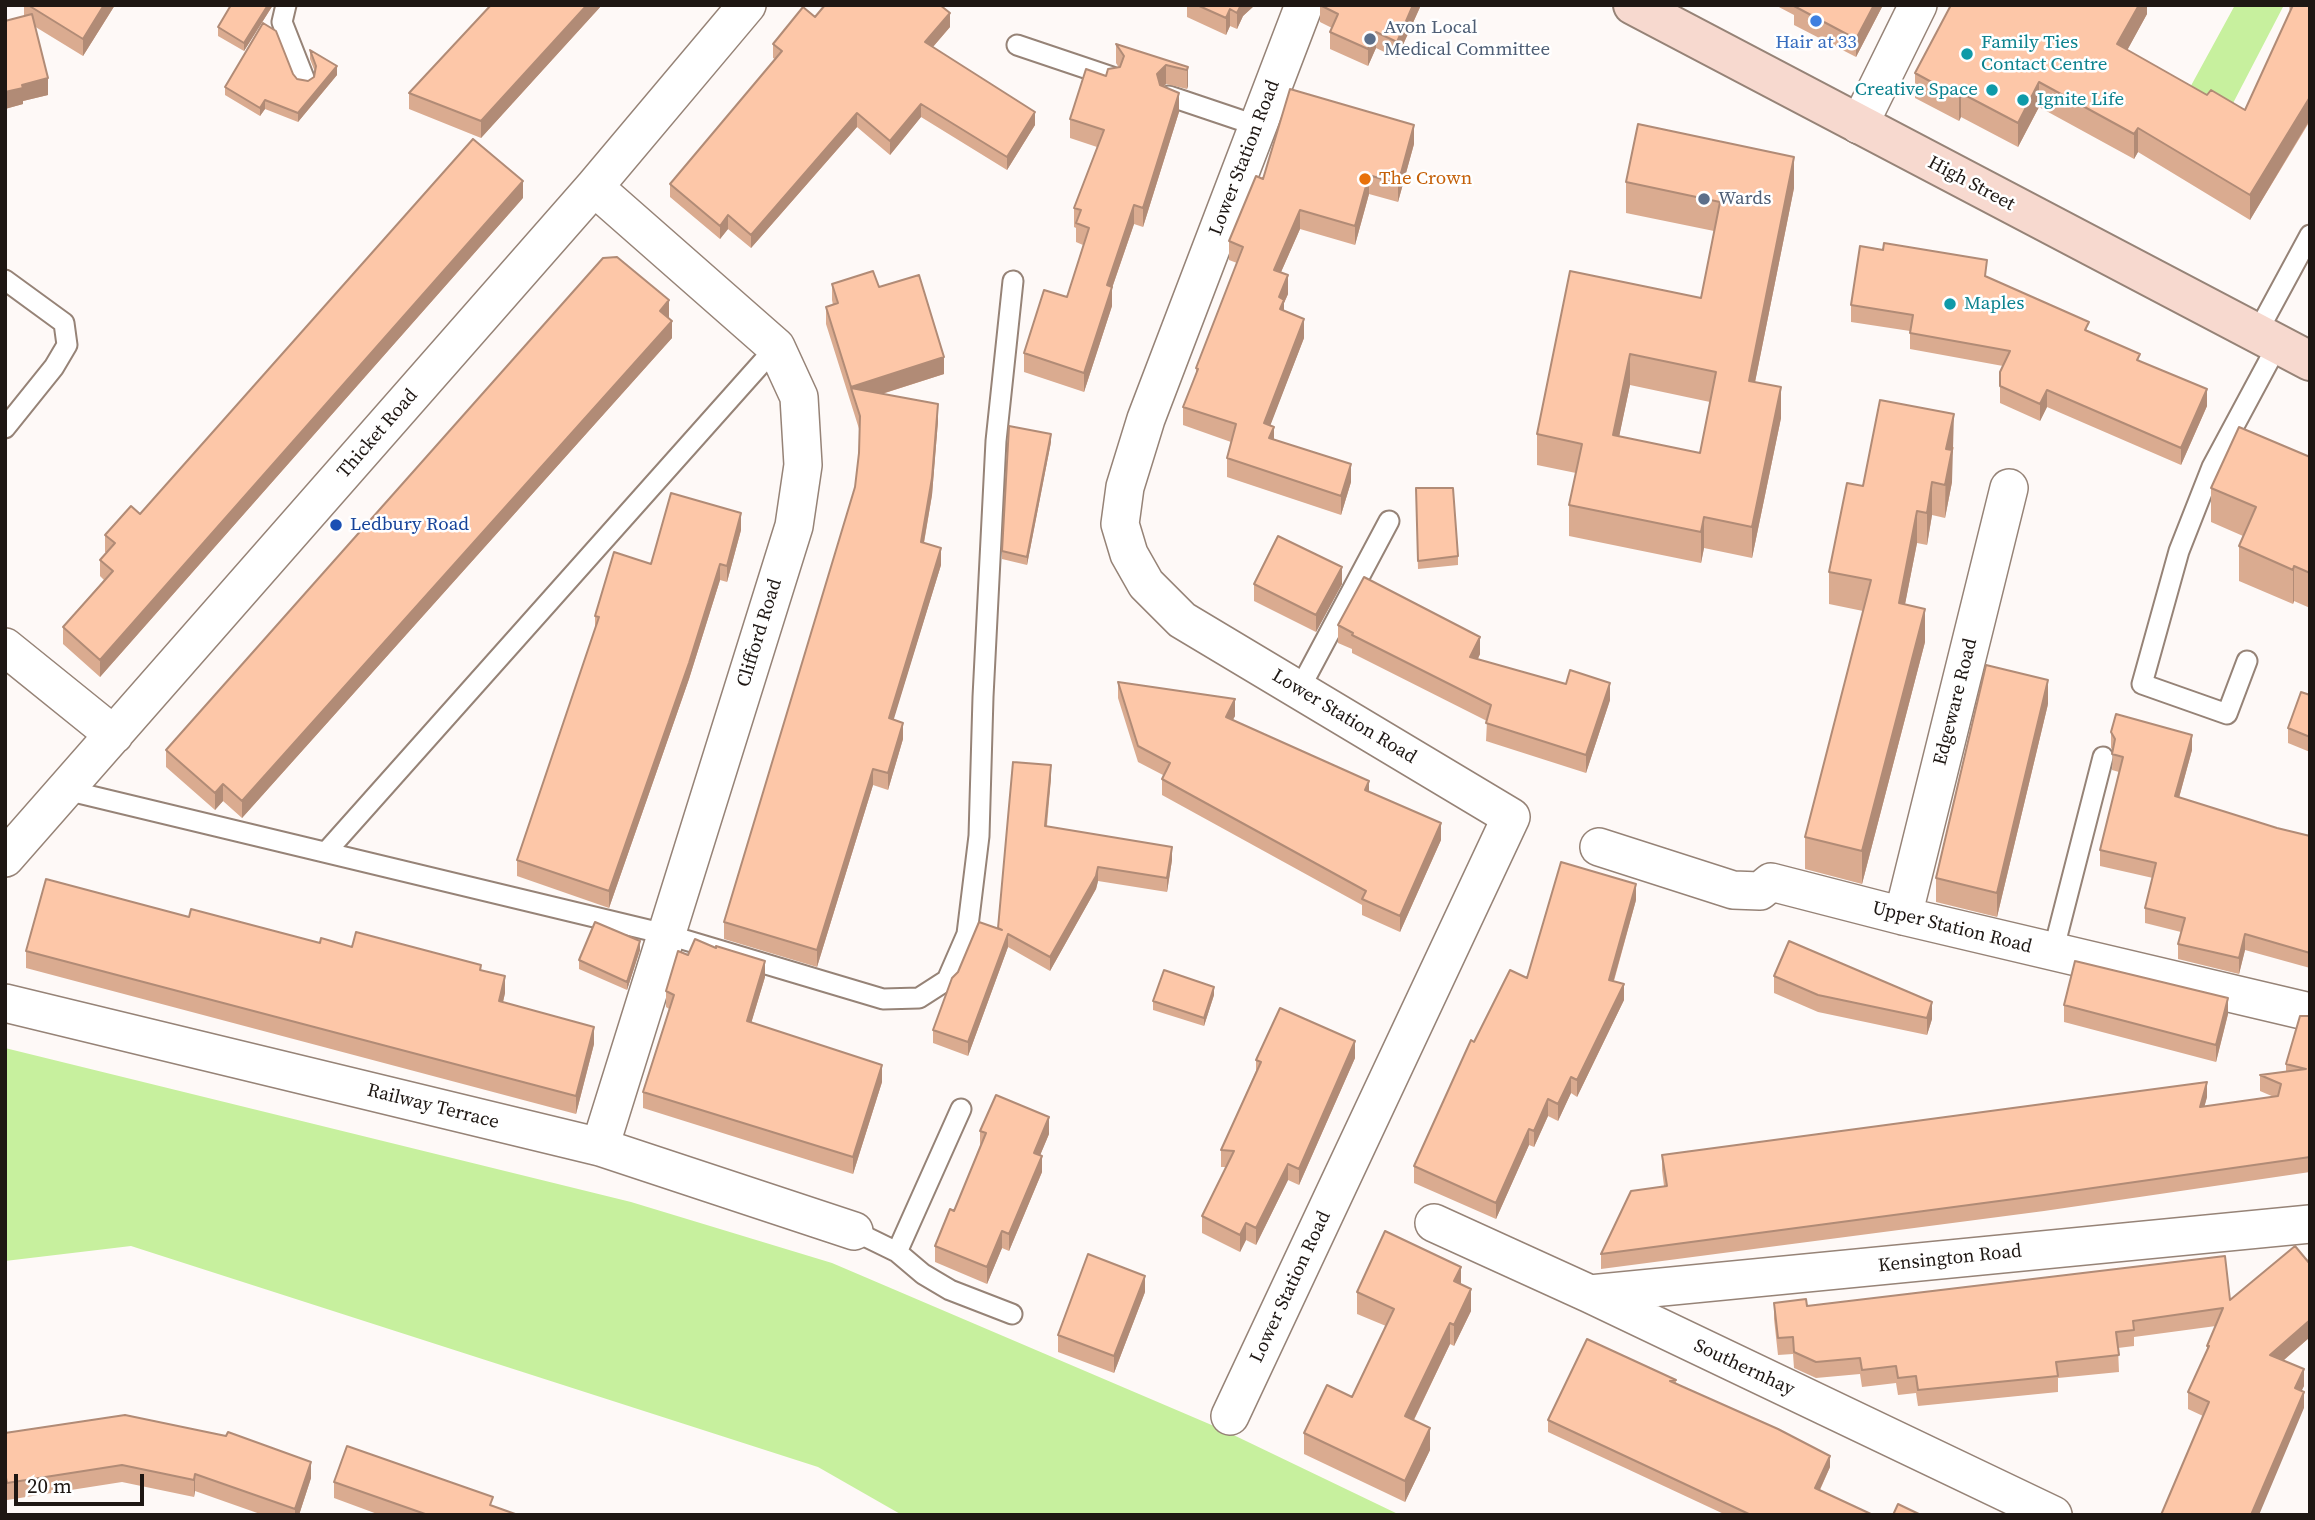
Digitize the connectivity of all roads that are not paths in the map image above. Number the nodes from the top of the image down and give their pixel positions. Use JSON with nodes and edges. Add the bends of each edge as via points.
{"nodes":[{"id":1,"x":286,"y":5,"type":"edge"},
{"id":2,"x":747,"y":5,"type":"edge"},
{"id":3,"x":1304,"y":5,"type":"edge"},
{"id":4,"x":1633,"y":5,"type":"edge"},
{"id":5,"x":1918,"y":5,"type":"edge"},
{"id":6,"x":1017,"y":45,"type":"dead end"},
{"id":7,"x":1112,"y":77,"type":"edge"},
{"id":8,"x":304,"y":78,"type":"edge"},
{"id":9,"x":1169,"y":96,"type":"edge"},
{"id":10,"x":1859,"y":125,"type":"junction"},
{"id":11,"x":1258,"y":126,"type":"junction"},
{"id":12,"x":594,"y":187,"type":"junction"},
{"id":13,"x":2310,"y":235,"type":"edge"},
{"id":14,"x":5,"y":280,"type":"edge"},
{"id":15,"x":1013,"y":281,"type":"dead end"},
{"id":16,"x":2282,"y":346,"type":"edge"},
{"id":17,"x":776,"y":347,"type":"junction"},
{"id":18,"x":5,"y":428,"type":"edge"},
{"id":19,"x":2010,"y":488,"type":"dead end"},
{"id":20,"x":1389,"y":521,"type":"dead end"},
{"id":21,"x":5,"y":647,"type":"edge"},
{"id":22,"x":2247,"y":661,"type":"dead end"},
{"id":23,"x":1299,"y":690,"type":"junction"},
{"id":24,"x":114,"y":735,"type":"junction"},
{"id":25,"x":2103,"y":757,"type":"dead end"},
{"id":26,"x":65,"y":790,"type":"junction"},
{"id":27,"x":1600,"y":847,"type":"dead end"},
{"id":28,"x":326,"y":852,"type":"junction"},
{"id":29,"x":5,"y":858,"type":"edge"},
{"id":30,"x":1903,"y":916,"type":"junction"},
{"id":31,"x":666,"y":934,"type":"junction"},
{"id":32,"x":2053,"y":952,"type":"junction"},
{"id":33,"x":5,"y":1003,"type":"edge"},
{"id":34,"x":2310,"y":1012,"type":"edge"},
{"id":35,"x":961,"y":1109,"type":"dead end"},
{"id":36,"x":600,"y":1147,"type":"junction"},
{"id":37,"x":1434,"y":1223,"type":"dead end"},
{"id":38,"x":2310,"y":1224,"type":"edge"},
{"id":39,"x":855,"y":1231,"type":"joint"},
{"id":40,"x":897,"y":1252,"type":"junction"},
{"id":41,"x":1590,"y":1294,"type":"junction"},
{"id":42,"x":1012,"y":1314,"type":"dead end"},
{"id":43,"x":1230,"y":1416,"type":"dead end"},
{"id":44,"x":2053,"y":1515,"type":"edge"}],
"edges":[{"from":1,"to":8,"type":"lane","via":[[282,22]]},
{"from":2,"to":12,"type":"street","name":"Thicket Road"},
{"from":3,"to":11,"type":"street","name":"Lower Station Road"},
{"from":4,"to":10,"type":"main road","name":"High Street"},
{"from":5,"to":10,"type":"street"},
{"from":6,"to":7,"type":"lane"},
{"from":9,"to":11,"type":"lane"},
{"from":10,"to":16,"type":"main road","name":"High Street"},
{"from":11,"to":23,"type":"street","name":"Lower Station Road","via":[[1146,419],[1125,487],[1120,524],[1129,554],[1146,584],[1182,620]]},
{"from":12,"to":17,"type":"street","name":"Clifford Road"},
{"from":12,"to":24,"type":"street","name":"Thicket Road"},
{"from":13,"to":16,"type":"lane"},
{"from":14,"to":18,"type":"lane","via":[[64,323],[67,345]]},
{"from":15,"to":31,"type":"lane","via":[[996,441],[979,836],[967,934],[947,980],[919,998],[883,999]]},
{"from":16,"to":22,"type":"lane","via":[[2212,467],[2179,551],[2142,684],[2227,713]]},
{"from":17,"to":28,"type":"lane"},
{"from":17,"to":31,"type":"street","name":"Clifford Road","via":[[799,397],[803,464],[794,526]]},
{"from":19,"to":30,"type":"street","name":"Edgeware Road"},
{"from":20,"to":23,"type":"lane"},
{"from":21,"to":24,"type":"street"},
{"from":23,"to":43,"type":"street","name":"Lower Station Road","via":[[1511,817]]},
{"from":24,"to":26,"type":"street","name":"Thicket Road"},
{"from":25,"to":32,"type":"lane"},
{"from":26,"to":28,"type":"lane"},
{"from":26,"to":29,"type":"street","name":"Thicket Road"},
{"from":27,"to":30,"type":"street","name":"Upper Station Road","via":[[1733,890],[1760,891],[1771,882]]},
{"from":28,"to":31,"type":"lane"},
{"from":30,"to":32,"type":"street","name":"Upper Station Road"},
{"from":31,"to":36,"type":"street","name":"Clifford Road"},
{"from":32,"to":34,"type":"street","name":"Upper Station Road"},
{"from":33,"to":36,"type":"street","name":"Railway Terrace"},
{"from":35,"to":40,"type":"lane"},
{"from":36,"to":39,"type":"street","name":"Railway Terrace"},
{"from":37,"to":41,"type":"street","name":"Southernhay"},
{"from":38,"to":41,"type":"street","name":"Kensington Road"},
{"from":39,"to":40,"type":"lane"},
{"from":40,"to":42,"type":"lane","via":[[950,1290]]},
{"from":41,"to":44,"type":"street","name":"Southernhay"}]}
